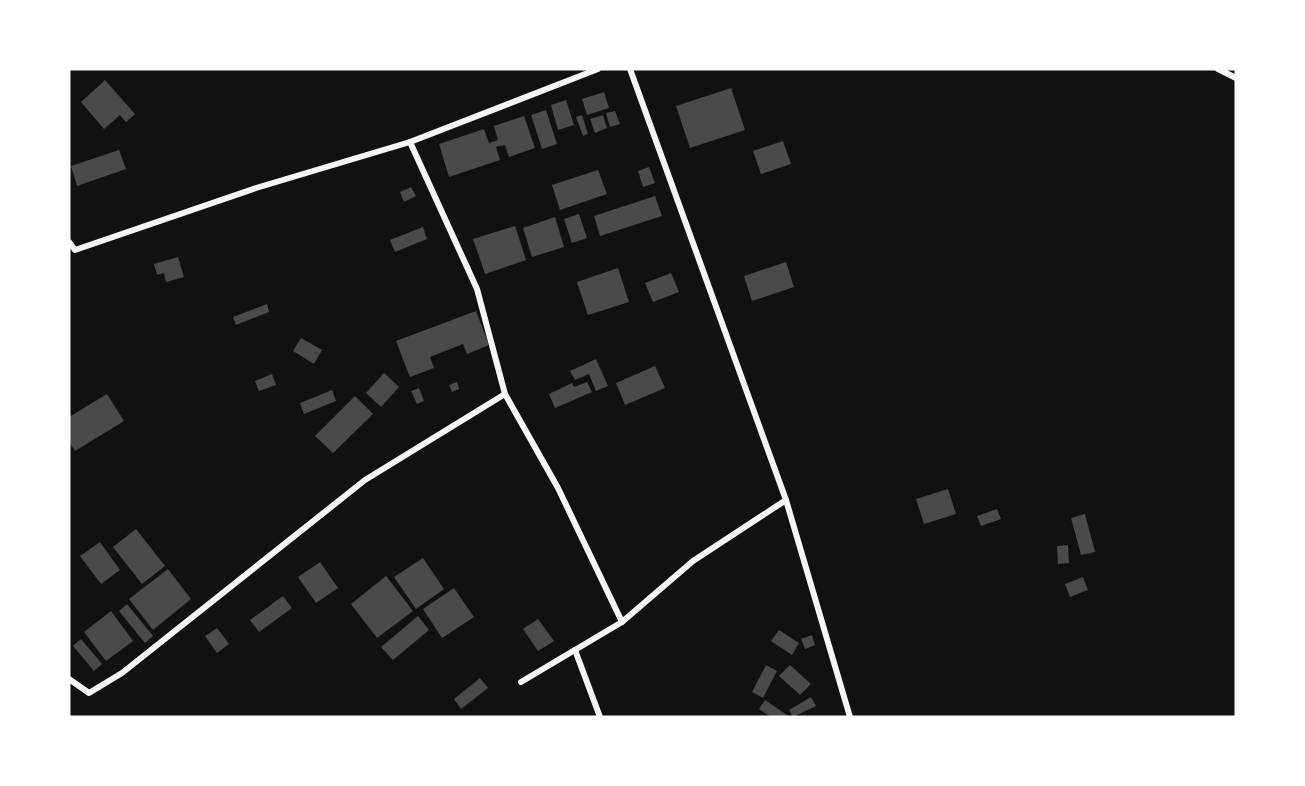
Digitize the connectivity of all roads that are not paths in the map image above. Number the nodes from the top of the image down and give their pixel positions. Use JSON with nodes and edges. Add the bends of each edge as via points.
{"nodes":[{"id":1,"x":598,"y":69,"type":"edge"},
{"id":2,"x":630,"y":69,"type":"edge"},
{"id":3,"x":1218,"y":69,"type":"edge"},
{"id":4,"x":1236,"y":78,"type":"edge"},
{"id":5,"x":410,"y":142,"type":"junction"},
{"id":6,"x":69,"y":242,"type":"edge"},
{"id":7,"x":505,"y":394,"type":"junction"},
{"id":8,"x":786,"y":500,"type":"junction"},
{"id":9,"x":622,"y":622,"type":"junction"},
{"id":10,"x":575,"y":650,"type":"junction"},
{"id":11,"x":69,"y":679,"type":"edge"},
{"id":12,"x":521,"y":682,"type":"dead end"},
{"id":13,"x":600,"y":717,"type":"edge"},
{"id":14,"x":850,"y":717,"type":"edge"}],
"edges":[{"from":1,"to":5,"type":"street"},
{"from":2,"to":8,"type":"street"},
{"from":3,"to":4,"type":"street"},
{"from":5,"to":6,"type":"street","via":[[256,188],[75,250]]},
{"from":5,"to":7,"type":"street","via":[[477,289]]},
{"from":7,"to":9,"type":"street","via":[[558,488]]},
{"from":7,"to":11,"type":"street","via":[[365,480],[122,672],[89,693]]},
{"from":8,"to":9,"type":"street","via":[[693,561]]},
{"from":8,"to":14,"type":"street"},
{"from":9,"to":10,"type":"street"},
{"from":10,"to":12,"type":"street"},
{"from":10,"to":13,"type":"street"}]}
